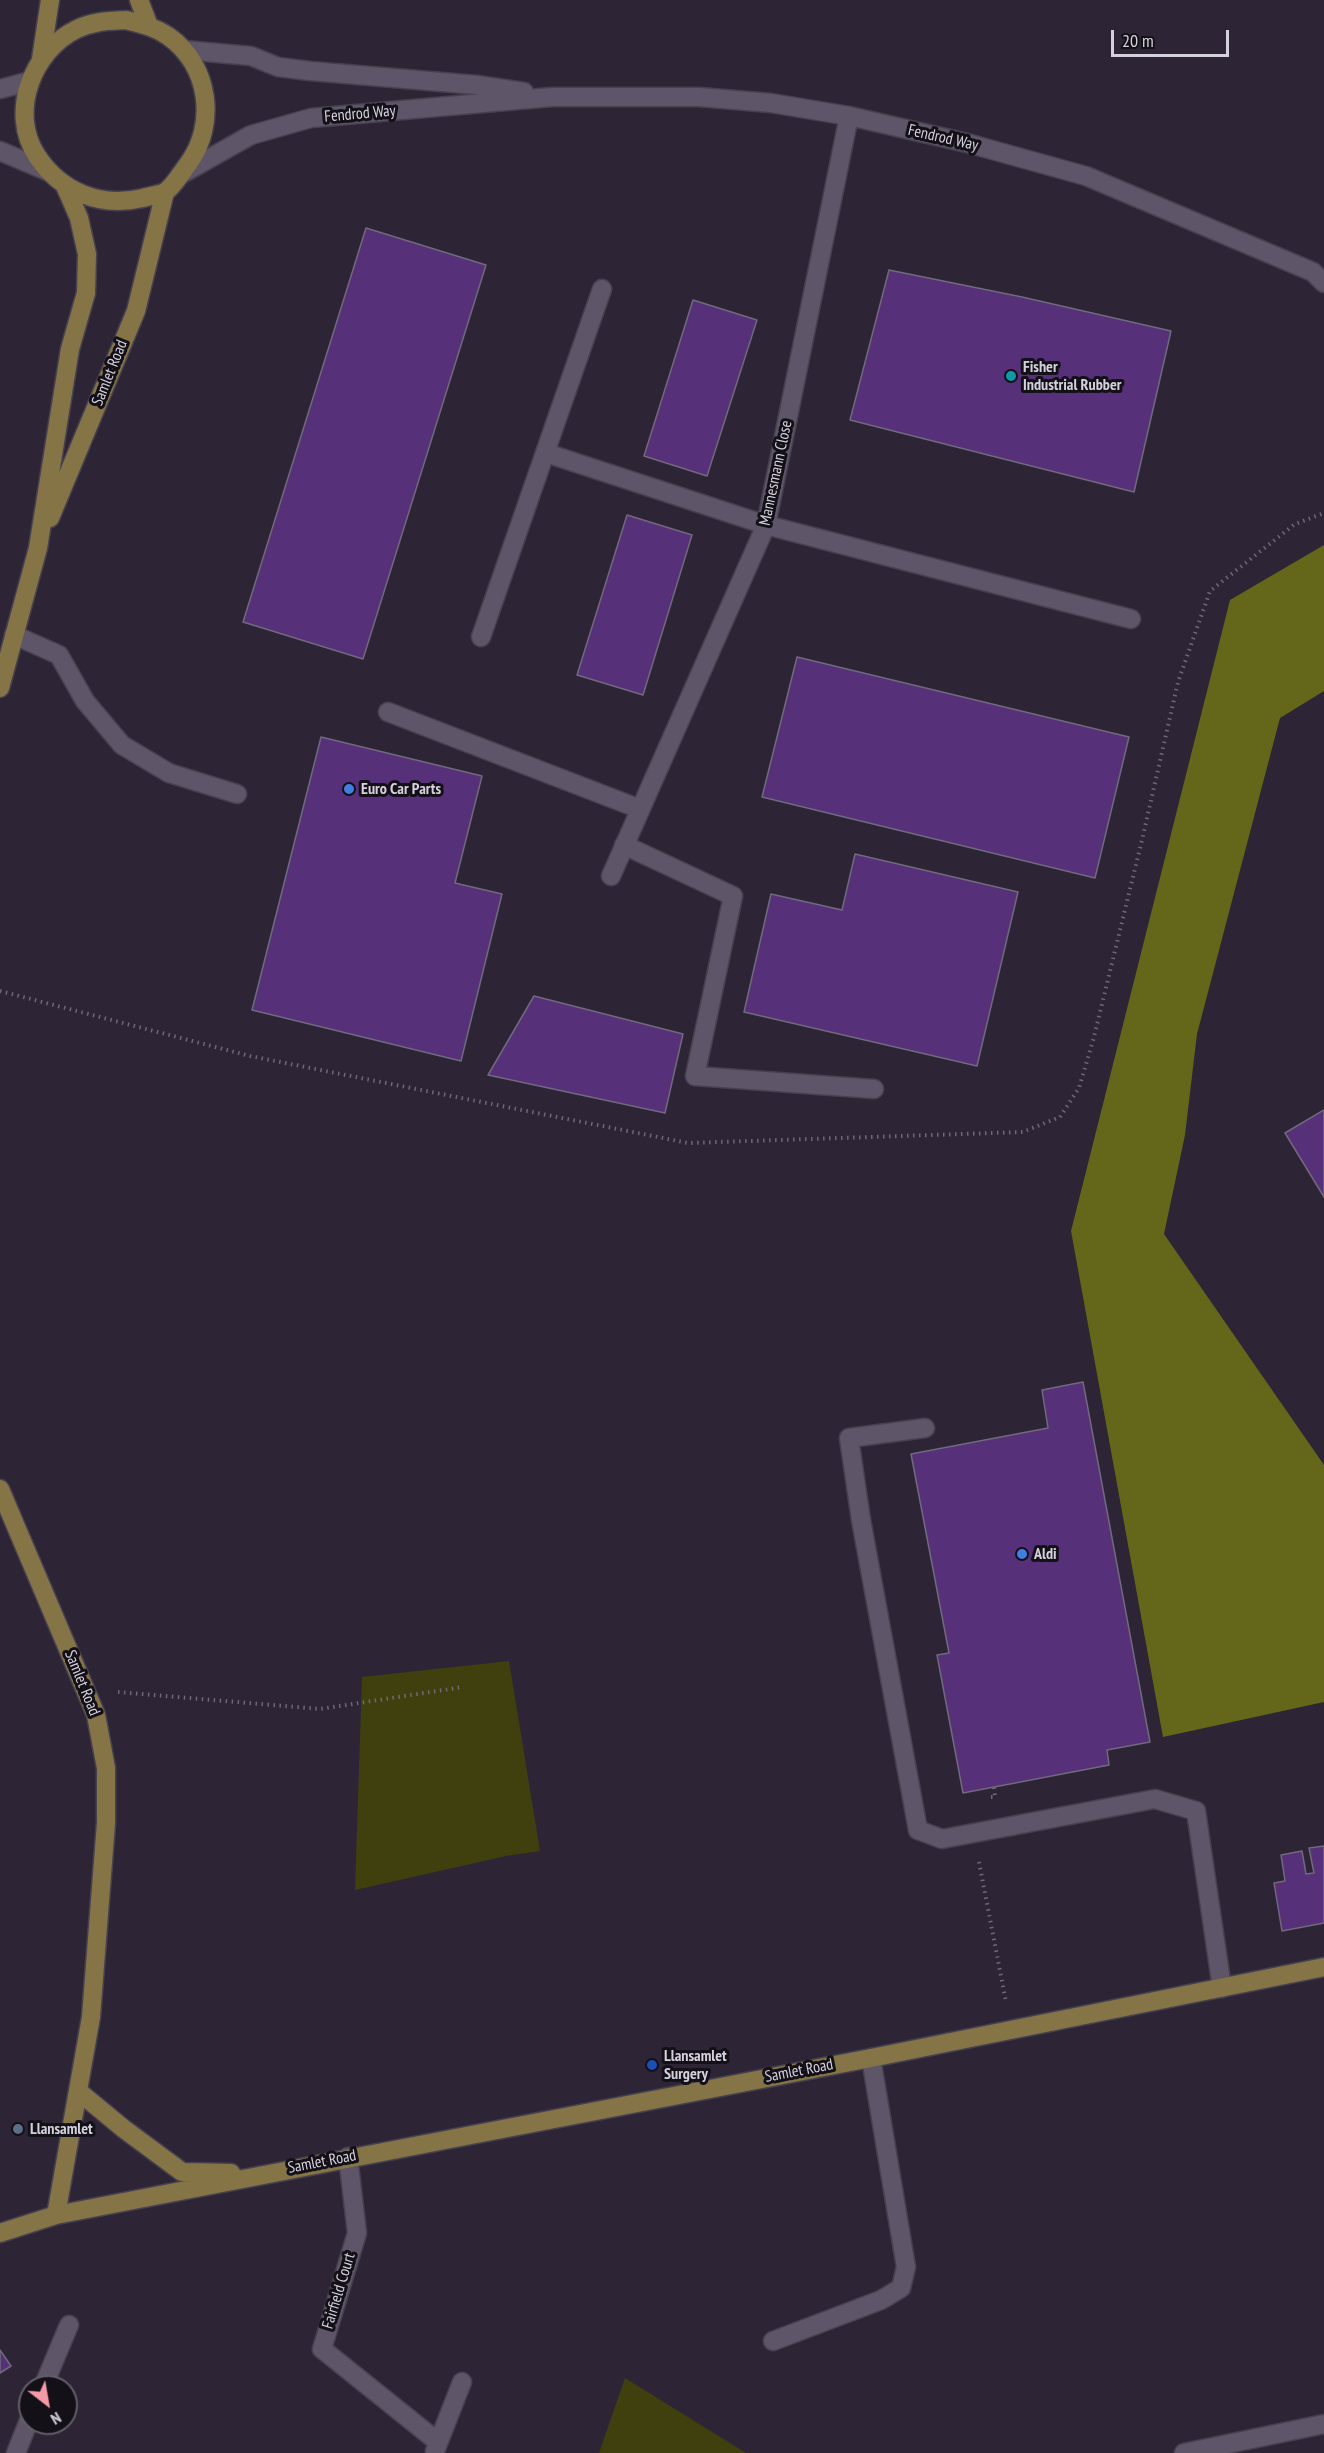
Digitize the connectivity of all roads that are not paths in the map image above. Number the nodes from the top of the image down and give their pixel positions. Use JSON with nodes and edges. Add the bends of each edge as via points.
{"nodes":[{"id":1,"x":50,"y":0,"type":"edge"},
{"id":2,"x":139,"y":0,"type":"edge"},
{"id":3,"x":149,"y":26,"type":"junction"},
{"id":4,"x":184,"y":50,"type":"junction"},
{"id":5,"x":41,"y":59,"type":"junction"},
{"id":6,"x":30,"y":81,"type":"junction"},
{"id":7,"x":0,"y":88,"type":"edge"},
{"id":8,"x":552,"y":97,"type":"junction"},
{"id":9,"x":849,"y":116,"type":"junction"},
{"id":10,"x":0,"y":151,"type":"edge"},
{"id":11,"x":47,"y":171,"type":"junction"},
{"id":12,"x":180,"y":175,"type":"junction"},
{"id":13,"x":65,"y":186,"type":"junction"},
{"id":14,"x":165,"y":192,"type":"junction"},
{"id":15,"x":1320,"y":276,"type":"edge"},
{"id":16,"x":602,"y":289,"type":"dead end"},
{"id":17,"x":546,"y":453,"type":"junction"},
{"id":18,"x":766,"y":525,"type":"junction"},
{"id":19,"x":38,"y":548,"type":"junction"},
{"id":20,"x":1131,"y":619,"type":"dead end"},
{"id":21,"x":14,"y":635,"type":"junction"},
{"id":22,"x":481,"y":637,"type":"dead end"},
{"id":23,"x":0,"y":688,"type":"edge"},
{"id":24,"x":388,"y":712,"type":"dead end"},
{"id":25,"x":237,"y":794,"type":"dead end"},
{"id":26,"x":640,"y":809,"type":"junction"},
{"id":27,"x":624,"y":845,"type":"junction"},
{"id":28,"x":611,"y":876,"type":"dead end"},
{"id":29,"x":874,"y":1089,"type":"dead end"},
{"id":30,"x":925,"y":1428,"type":"dead end"},
{"id":31,"x":0,"y":1489,"type":"edge"},
{"id":32,"x":1324,"y":1967,"type":"edge"},
{"id":33,"x":1222,"y":1988,"type":"junction"},
{"id":34,"x":871,"y":2058,"type":"junction"},
{"id":35,"x":78,"y":2091,"type":"junction"},
{"id":36,"x":348,"y":2157,"type":"junction"},
{"id":37,"x":267,"y":2173,"type":"junction"},
{"id":38,"x":56,"y":2215,"type":"junction"},
{"id":39,"x":0,"y":2233,"type":"edge"},
{"id":40,"x":69,"y":2325,"type":"dead end"},
{"id":41,"x":773,"y":2341,"type":"dead end"},
{"id":42,"x":48,"y":2375,"type":"edge"},
{"id":43,"x":462,"y":2382,"type":"dead end"},
{"id":44,"x":1324,"y":2424,"type":"edge"},
{"id":45,"x":23,"y":2435,"type":"edge"},
{"id":46,"x":436,"y":2448,"type":"edge"},
{"id":47,"x":15,"y":2453,"type":"edge"},
{"id":48,"x":1184,"y":2453,"type":"edge"}],
"edges":[{"from":1,"to":5,"type":"main road"},
{"from":2,"to":3,"type":"main road"},
{"from":3,"to":4,"type":"main road"},
{"from":3,"to":5,"type":"main road","via":[[126,20],[101,21],[57,40]]},
{"from":4,"to":8,"type":"street","name":"Fendrod Way","via":[[251,56],[278,67],[477,85]]},
{"from":4,"to":12,"type":"main road","via":[[199,73],[206,99],[205,127],[196,153]]},
{"from":5,"to":6,"type":"main road"},
{"from":6,"to":7,"type":"street"},
{"from":6,"to":11,"type":"main road","via":[[25,104],[27,128],[34,151]]},
{"from":8,"to":9,"type":"street","name":"Fendrod Way","via":[[699,97],[771,103]]},
{"from":8,"to":12,"type":"street","name":"Fendrod Way","via":[[311,118],[251,135]]},
{"from":9,"to":15,"type":"street","name":"Fendrod Way","via":[[1086,176]]},
{"from":9,"to":18,"type":"street","name":"Mannesmann Close"},
{"from":10,"to":11,"type":"street"},
{"from":11,"to":13,"type":"main road"},
{"from":12,"to":14,"type":"main road"},
{"from":13,"to":14,"type":"main road","via":[[88,197],[112,202]]},
{"from":13,"to":19,"type":"main road","name":"Samlet Road","via":[[79,218],[87,254],[86,293],[70,349]]},
{"from":14,"to":19,"type":"main road","name":"Samlet Road","via":[[136,311]]},
{"from":16,"to":17,"type":"street"},
{"from":17,"to":18,"type":"street"},
{"from":17,"to":22,"type":"street"},
{"from":18,"to":20,"type":"street"},
{"from":18,"to":26,"type":"street","name":"Mannesmann Close"},
{"from":19,"to":21,"type":"main road","name":"Samlet Road"},
{"from":21,"to":23,"type":"main road","name":"Samlet Road"},
{"from":21,"to":25,"type":"street","via":[[59,655],[85,700],[122,745],[170,773]]},
{"from":24,"to":26,"type":"street"},
{"from":26,"to":27,"type":"street","name":"Mannesmann Close"},
{"from":27,"to":28,"type":"street","name":"Mannesmann Close"},
{"from":27,"to":29,"type":"street","via":[[733,896],[695,1076]]},
{"from":30,"to":33,"type":"street","via":[[849,1438],[918,1830],[942,1839],[1155,1799],[1196,1811]]},
{"from":31,"to":35,"type":"main road","name":"Samlet Road","via":[[96,1715],[106,1768],[106,1822],[91,2017]]},
{"from":32,"to":33,"type":"main road","name":"Samlet Road"},
{"from":33,"to":34,"type":"main road","name":"Samlet Road"},
{"from":34,"to":36,"type":"main road","name":"Samlet Road"},
{"from":34,"to":41,"type":"street","via":[[906,2267],[901,2288],[881,2300]]},
{"from":35,"to":37,"type":"main road","via":[[182,2172]]},
{"from":35,"to":38,"type":"main road","name":"Samlet Road"},
{"from":36,"to":37,"type":"main road","name":"Samlet Road"},
{"from":36,"to":46,"type":"street","name":"Fairfield Court","via":[[357,2233],[322,2349]]},
{"from":37,"to":38,"type":"main road","name":"Samlet Road"},
{"from":38,"to":39,"type":"main road"},
{"from":40,"to":42,"type":"street"},
{"from":43,"to":46,"type":"street","name":"Fairfield Court"},
{"from":44,"to":48,"type":"street"},
{"from":45,"to":47,"type":"street"}]}
